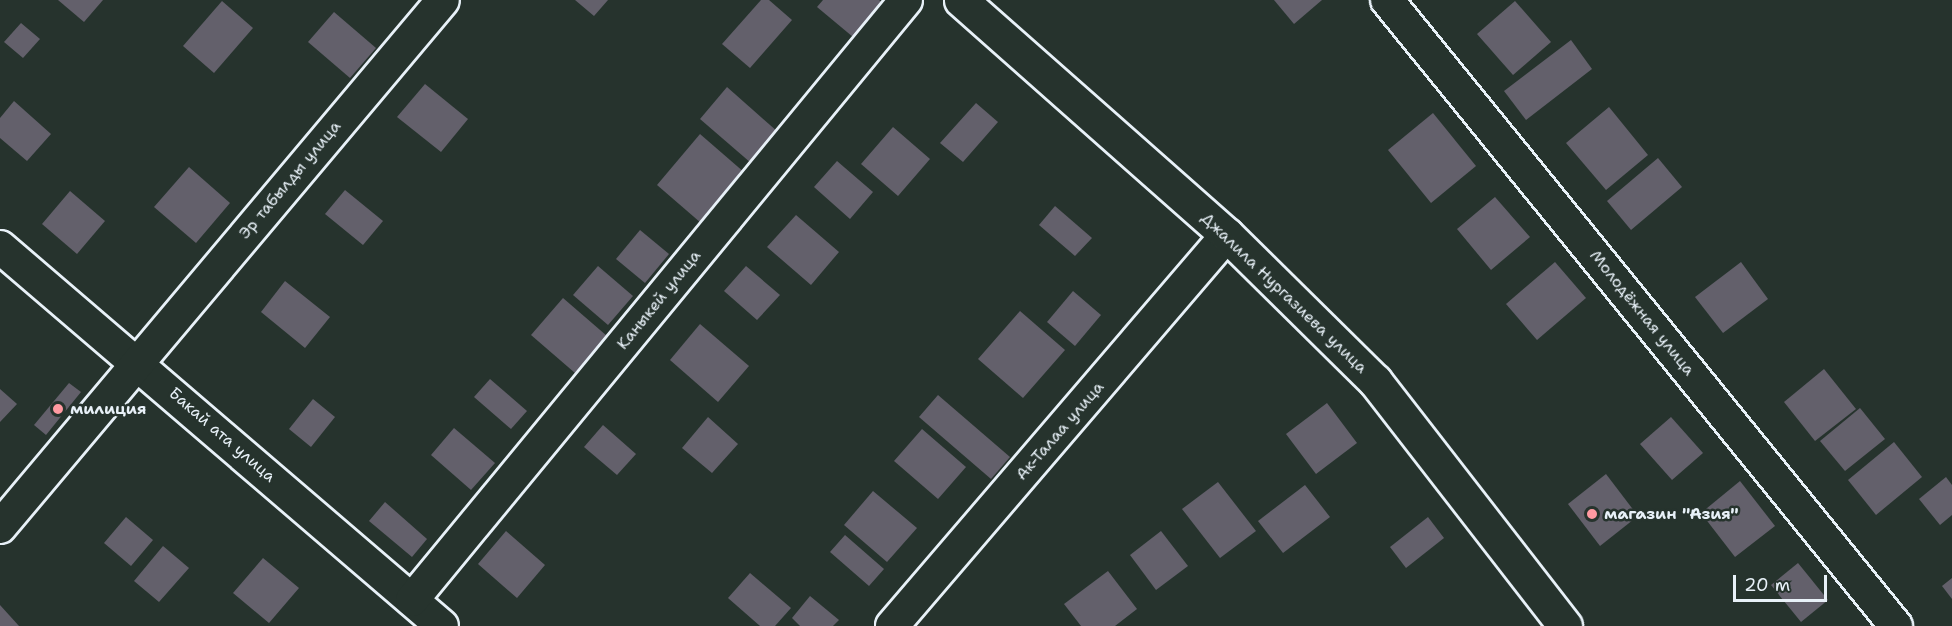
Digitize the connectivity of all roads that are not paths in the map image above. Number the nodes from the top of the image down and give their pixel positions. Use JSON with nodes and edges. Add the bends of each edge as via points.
{"nodes":[{"id":1,"x":443,"y":0,"type":"edge"},
{"id":2,"x":906,"y":0,"type":"edge"},
{"id":3,"x":961,"y":0,"type":"edge"},
{"id":4,"x":1387,"y":0,"type":"edge"},
{"id":5,"x":1227,"y":235,"type":"junction"},
{"id":6,"x":0,"y":247,"type":"edge"},
{"id":7,"x":138,"y":361,"type":"junction"},
{"id":8,"x":0,"y":527,"type":"edge"},
{"id":9,"x":412,"y":600,"type":"junction"},
{"id":10,"x":1558,"y":624,"type":"edge"},
{"id":11,"x":442,"y":626,"type":"edge"},
{"id":12,"x":892,"y":626,"type":"edge"},
{"id":13,"x":1896,"y":626,"type":"edge"}],
"edges":[{"from":1,"to":7,"type":"street","name":"Эр табылды улица"},
{"from":2,"to":9,"type":"street","name":"Каныкей улица"},
{"from":3,"to":5,"type":"street","name":"Джалила Нургазиева улица"},
{"from":4,"to":13,"type":"street","name":"Молодёжная улица"},
{"from":5,"to":10,"type":"street","name":"Джалила Нургазиева улица","via":[[1375,381]]},
{"from":5,"to":12,"type":"street","name":"Ак-Талаа улица"},
{"from":6,"to":7,"type":"street","name":"Бакай ата улица"},
{"from":7,"to":8,"type":"street","name":"Эр табылды улица"},
{"from":7,"to":9,"type":"street","name":"Бакай ата улица"},
{"from":9,"to":11,"type":"street","name":"Бакай ата улица"}]}
